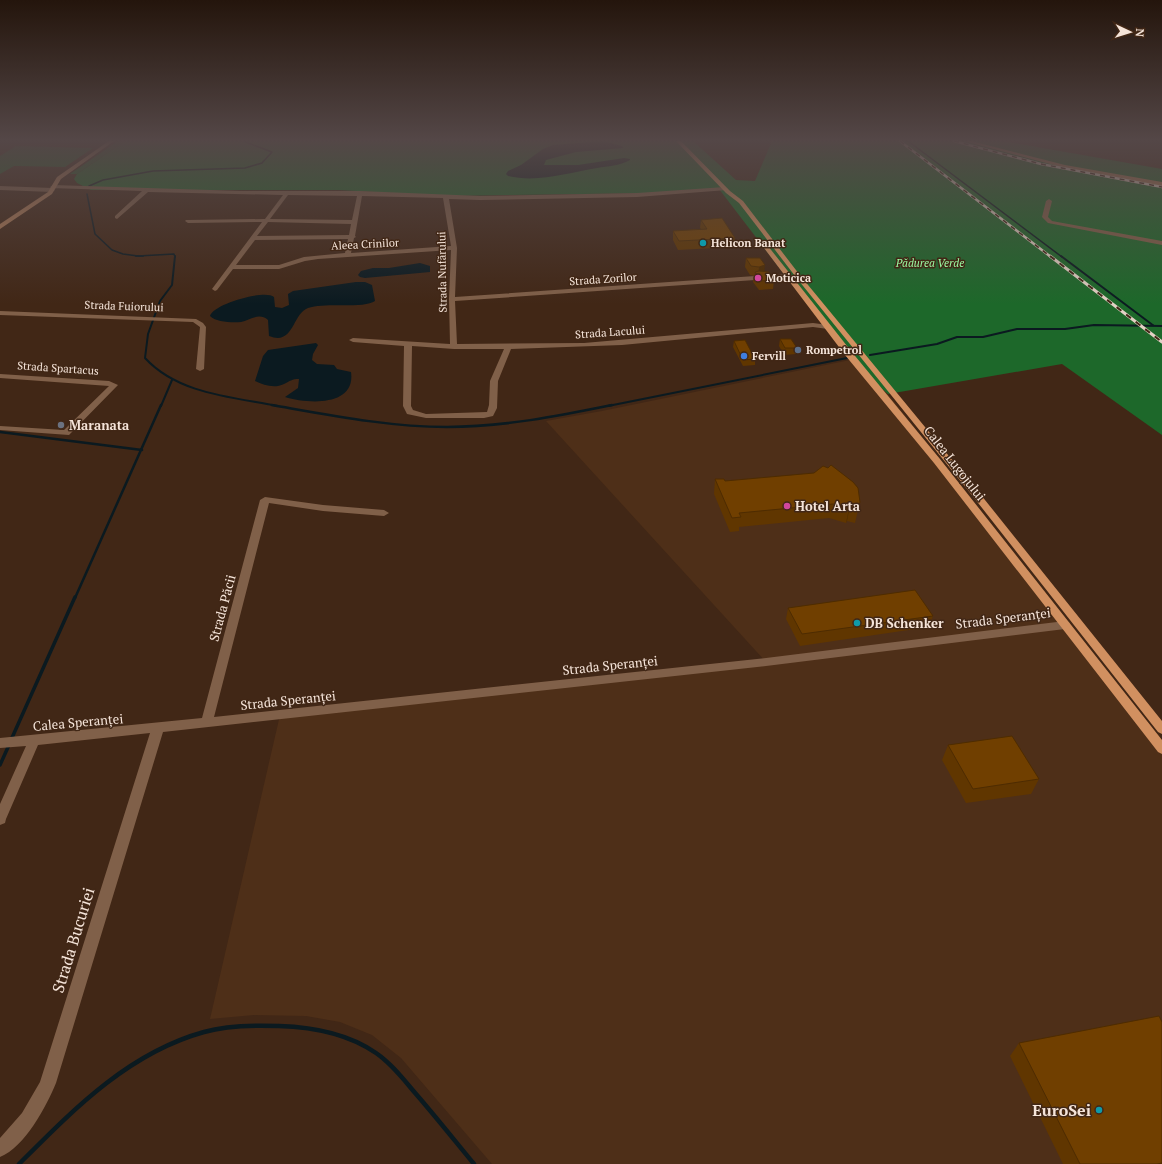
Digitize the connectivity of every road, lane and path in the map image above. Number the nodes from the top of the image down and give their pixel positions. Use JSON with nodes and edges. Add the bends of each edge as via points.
{"nodes":[{"id":1,"x":46,"y":195,"type":"edge"},
{"id":2,"x":141,"y":195,"type":"edge"},
{"id":3,"x":285,"y":195,"type":"edge"},
{"id":4,"x":360,"y":195,"type":"edge"},
{"id":5,"x":388,"y":195,"type":"edge"},
{"id":6,"x":638,"y":195,"type":"edge"},
{"id":7,"x":730,"y":195,"type":"edge"},
{"id":8,"x":732,"y":195,"type":"edge"},
{"id":9,"x":446,"y":198,"type":"junction"},
{"id":10,"x":1049,"y":201,"type":"dead end"},
{"id":11,"x":118,"y":217,"type":"dead end"},
{"id":12,"x":188,"y":221,"type":"dead end"},
{"id":13,"x":267,"y":221,"type":"junction"},
{"id":14,"x":747,"y":221,"type":"dead end"},
{"id":15,"x":355,"y":222,"type":"junction"},
{"id":16,"x":0,"y":227,"type":"edge"},
{"id":17,"x":756,"y":233,"type":"dead end"},
{"id":18,"x":353,"y":237,"type":"junction"},
{"id":19,"x":254,"y":238,"type":"junction"},
{"id":20,"x":1162,"y":243,"type":"edge"},
{"id":21,"x":454,"y":248,"type":"junction"},
{"id":22,"x":348,"y":255,"type":"junction"},
{"id":23,"x":233,"y":267,"type":"junction"},
{"id":24,"x":788,"y":276,"type":"junction"},
{"id":25,"x":215,"y":289,"type":"dead end"},
{"id":26,"x":452,"y":299,"type":"junction"},
{"id":27,"x":0,"y":313,"type":"edge"},
{"id":28,"x":822,"y":319,"type":"junction"},
{"id":29,"x":812,"y":325,"type":"junction"},
{"id":30,"x":828,"y":327,"type":"junction"},
{"id":31,"x":353,"y":340,"type":"dead end"},
{"id":32,"x":408,"y":344,"type":"junction"},
{"id":33,"x":454,"y":347,"type":"junction"},
{"id":34,"x":508,"y":348,"type":"junction"},
{"id":35,"x":200,"y":369,"type":"dead end"},
{"id":36,"x":0,"y":376,"type":"edge"},
{"id":37,"x":0,"y":428,"type":"edge"},
{"id":38,"x":384,"y":513,"type":"dead end"},
{"id":39,"x":1065,"y":625,"type":"junction"},
{"id":40,"x":207,"y":723,"type":"junction"},
{"id":41,"x":158,"y":728,"type":"junction"},
{"id":42,"x":1162,"y":729,"type":"edge"},
{"id":43,"x":34,"y":740,"type":"junction"},
{"id":44,"x":0,"y":743,"type":"edge"},
{"id":45,"x":1162,"y":749,"type":"edge"},
{"id":46,"x":0,"y":819,"type":"edge"},
{"id":47,"x":0,"y":1149,"type":"edge"}],
"edges":[{"from":1,"to":16,"type":"street"},
{"from":2,"to":11,"type":"street"},
{"from":3,"to":13,"type":"street"},
{"from":4,"to":15,"type":"street"},
{"from":5,"to":9,"type":"street"},
{"from":6,"to":9,"type":"street"},
{"from":7,"to":14,"type":"main road"},
{"from":8,"to":42,"type":"main road","name":"Calea Lugojului","via":[[741,202]]},
{"from":9,"to":21,"type":"street","name":"Strada Nufărului"},
{"from":10,"to":20,"type":"street","via":[[1045,217],[1050,222]]},
{"from":12,"to":13,"type":"street"},
{"from":13,"to":15,"type":"street"},
{"from":13,"to":19,"type":"street"},
{"from":15,"to":18,"type":"street"},
{"from":17,"to":24,"type":"main road","name":"Calea Lugojului"},
{"from":18,"to":19,"type":"street"},
{"from":18,"to":22,"type":"street"},
{"from":19,"to":23,"type":"street"},
{"from":21,"to":22,"type":"street","name":"Aleea Crinilor"},
{"from":21,"to":26,"type":"street","name":"Strada Nufărului"},
{"from":22,"to":23,"type":"street","name":"Aleea Crinilor","via":[[306,258],[279,267]]},
{"from":23,"to":25,"type":"street"},
{"from":24,"to":26,"type":"street","name":"Strada Zorilor"},
{"from":24,"to":28,"type":"main road","name":"Calea Lugojului"},
{"from":26,"to":33,"type":"street","name":"Strada Nufărului"},
{"from":27,"to":35,"type":"street","name":"Strada Fuiorului","via":[[190,320],[202,325]]},
{"from":28,"to":29,"type":"street","name":"Strada Lacului"},
{"from":28,"to":30,"type":"main road","name":"Calea Lugojului"},
{"from":29,"to":30,"type":"street","name":"Strada Lacului"},
{"from":29,"to":34,"type":"street","name":"Strada Lacului","via":[[613,343]]},
{"from":30,"to":39,"type":"main road","name":"Calea Lugojului"},
{"from":31,"to":32,"type":"street","name":"Strada Lacului"},
{"from":32,"to":33,"type":"street","name":"Strada Lacului"},
{"from":32,"to":34,"type":"street","via":[[407,406],[410,412],[426,416],[490,414],[494,408],[495,378]]},
{"from":33,"to":34,"type":"street","name":"Strada Lacului"},
{"from":36,"to":37,"type":"street","name":"Strada Spartacus","via":[[114,385],[66,433]]},
{"from":38,"to":40,"type":"street","name":"Strada Păcii","via":[[265,500]]},
{"from":39,"to":40,"type":"street","name":"Strada Speranței","via":[[766,662]]},
{"from":39,"to":45,"type":"main road","name":"Calea Lugojului"},
{"from":40,"to":41,"type":"street","name":"Strada Speranței"},
{"from":41,"to":43,"type":"street","name":"Calea Speranței"},
{"from":41,"to":47,"type":"street","name":"Strada Bucuriei","via":[[48,1083],[39,1105],[23,1128]]},
{"from":43,"to":44,"type":"street","name":"Calea Speranței"},
{"from":43,"to":46,"type":"street"}]}
